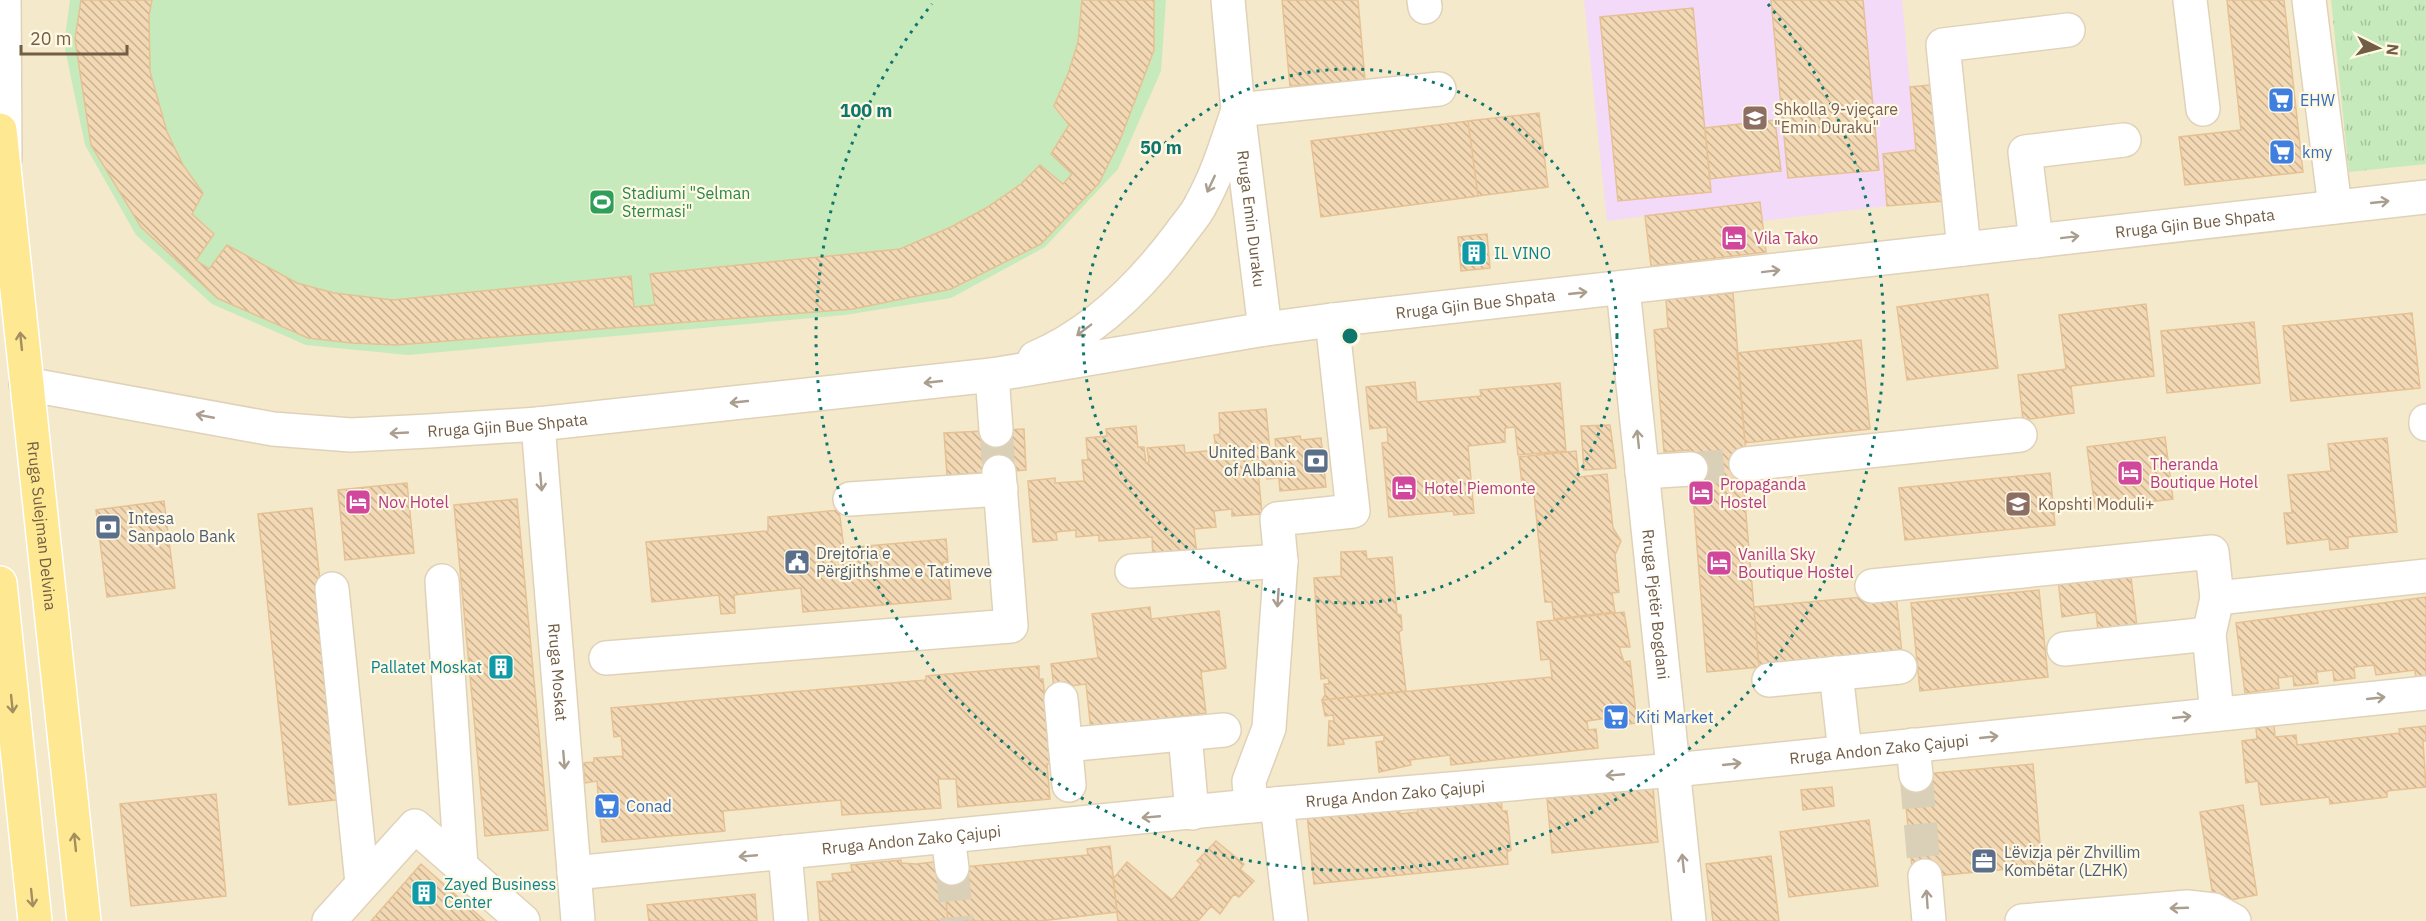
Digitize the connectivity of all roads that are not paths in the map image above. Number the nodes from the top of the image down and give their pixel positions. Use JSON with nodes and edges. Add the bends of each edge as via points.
{"nodes":[{"id":1,"x":4,"y":0,"type":"edge"},
{"id":2,"x":1228,"y":0,"type":"edge"},
{"id":3,"x":2190,"y":0,"type":"edge"},
{"id":4,"x":2310,"y":0,"type":"edge"},
{"id":5,"x":2068,"y":30,"type":"dead end"},
{"id":6,"x":1439,"y":89,"type":"dead end"},
{"id":7,"x":2203,"y":109,"type":"dead end"},
{"id":8,"x":1238,"y":110,"type":"junction"},
{"id":9,"x":0,"y":130,"type":"edge"},
{"id":10,"x":2124,"y":140,"type":"dead end"},
{"id":11,"x":6,"y":184,"type":"junction"},
{"id":12,"x":2426,"y":197,"type":"edge"},
{"id":13,"x":2335,"y":207,"type":"junction"},
{"id":14,"x":2036,"y":241,"type":"junction"},
{"id":15,"x":1964,"y":249,"type":"junction"},
{"id":16,"x":1623,"y":288,"type":"junction"},
{"id":17,"x":1332,"y":320,"type":"junction"},
{"id":18,"x":1265,"y":329,"type":"junction"},
{"id":19,"x":992,"y":375,"type":"junction"},
{"id":20,"x":26,"y":384,"type":"junction"},
{"id":21,"x":538,"y":424,"type":"junction"},
{"id":22,"x":996,"y":430,"type":"tunnel mouth"},
{"id":23,"x":2020,"y":435,"type":"dead end"},
{"id":24,"x":1746,"y":464,"type":"tunnel mouth"},
{"id":25,"x":1691,"y":469,"type":"tunnel mouth"},
{"id":26,"x":1642,"y":472,"type":"junction"},
{"id":27,"x":850,"y":500,"type":"dead end"},
{"id":28,"x":1281,"y":561,"type":"junction"},
{"id":29,"x":1132,"y":571,"type":"dead end"},
{"id":30,"x":2426,"y":576,"type":"edge"},
{"id":31,"x":442,"y":581,"type":"dead end"},
{"id":32,"x":0,"y":583,"type":"edge"},
{"id":33,"x":1872,"y":586,"type":"dead end"},
{"id":34,"x":332,"y":589,"type":"dead end"},
{"id":35,"x":2217,"y":598,"type":"junction"},
{"id":36,"x":2209,"y":634,"type":"junction"},
{"id":37,"x":2064,"y":649,"type":"dead end"},
{"id":38,"x":606,"y":658,"type":"dead end"},
{"id":39,"x":1900,"y":667,"type":"dead end"},
{"id":40,"x":1836,"y":673,"type":"junction"},
{"id":41,"x":1769,"y":680,"type":"dead end"},
{"id":42,"x":2426,"y":693,"type":"edge"},
{"id":43,"x":1061,"y":699,"type":"dead end"},
{"id":44,"x":2217,"y":714,"type":"junction"},
{"id":45,"x":1224,"y":730,"type":"dead end"},
{"id":46,"x":1185,"y":734,"type":"junction"},
{"id":47,"x":1065,"y":745,"type":"junction"},
{"id":48,"x":1845,"y":752,"type":"junction"},
{"id":49,"x":1674,"y":770,"type":"junction"},
{"id":50,"x":1069,"y":785,"type":"dead end"},
{"id":51,"x":1264,"y":805,"type":"junction"},
{"id":52,"x":1192,"y":813,"type":"junction"},
{"id":53,"x":948,"y":836,"type":"junction"},
{"id":54,"x":785,"y":852,"type":"junction"},
{"id":55,"x":461,"y":866,"type":"junction"},
{"id":56,"x":952,"y":868,"type":"tunnel mouth"},
{"id":57,"x":574,"y":873,"type":"junction"},
{"id":58,"x":1925,"y":876,"type":"tunnel mouth"},
{"id":59,"x":362,"y":883,"type":"junction"},
{"id":60,"x":35,"y":921,"type":"edge"},
{"id":61,"x":84,"y":921,"type":"edge"},
{"id":62,"x":329,"y":921,"type":"edge"},
{"id":63,"x":523,"y":921,"type":"edge"},
{"id":64,"x":578,"y":921,"type":"edge"},
{"id":65,"x":791,"y":921,"type":"edge"},
{"id":66,"x":1291,"y":921,"type":"edge"},
{"id":67,"x":1689,"y":921,"type":"edge"},
{"id":68,"x":1929,"y":921,"type":"edge"},
{"id":69,"x":2022,"y":921,"type":"edge"},
{"id":70,"x":2234,"y":921,"type":"edge"}],
"edges":[{"from":1,"to":11,"type":"street"},
{"from":2,"to":8,"type":"street","name":"Rruga Emin Duraku"},
{"from":3,"to":7,"type":"street"},
{"from":4,"to":13,"type":"street"},
{"from":5,"to":15,"type":"street","via":[[1943,45]]},
{"from":6,"to":8,"type":"street"},
{"from":8,"to":18,"type":"street","name":"Rruga Emin Duraku"},
{"from":8,"to":19,"type":"street","one_way":true,"via":[[1201,206],[1138,284],[1063,346]]},
{"from":9,"to":11,"type":"main road","name":"Rruga Sulejman Delvina"},
{"from":10,"to":14,"type":"street","via":[[2025,152]]},
{"from":20,"to":11,"type":"main road","name":"Rruga Sulejman Delvina","one_way":true},
{"from":13,"to":12,"type":"street","name":"Rruga Gjin Bue Shpata","one_way":true},
{"from":14,"to":13,"type":"street","name":"Rruga Gjin Bue Shpata","one_way":true},
{"from":14,"to":15,"type":"street","name":"Rruga Gjin Bue Shpata"},
{"from":16,"to":15,"type":"street","name":"Rruga Gjin Bue Shpata","one_way":true},
{"from":17,"to":16,"type":"street","name":"Rruga Gjin Bue Shpata","one_way":true},
{"from":26,"to":16,"type":"street","name":"Rruga Pjetër Bogdani","one_way":true},
{"from":17,"to":18,"type":"street","name":"Rruga Gjin Bue Shpata"},
{"from":17,"to":28,"type":"street","via":[[1353,511],[1277,519]]},
{"from":18,"to":19,"type":"street","name":"Rruga Gjin Bue Shpata"},
{"from":19,"to":21,"type":"street","name":"Rruga Gjin Bue Shpata","one_way":true},
{"from":19,"to":22,"type":"street"},
{"from":21,"to":20,"type":"street","name":"Rruga Gjin Bue Shpata","one_way":true,"via":[[351,435],[284,430]]},
{"from":61,"to":20,"type":"main road","name":"Rruga Sulejman Delvina","one_way":true},
{"from":21,"to":57,"type":"street","name":"Rruga Moskat","one_way":true},
{"from":23,"to":24,"type":"street"},
{"from":25,"to":26,"type":"street"},
{"from":26,"to":49,"type":"street","name":"Rruga Pjetër Bogdani"},
{"from":27,"to":38,"type":"street","via":[[1000,480],[1011,626]]},
{"from":28,"to":29,"type":"street"},
{"from":28,"to":51,"type":"street","one_way":true,"via":[[1269,728],[1249,781]]},
{"from":30,"to":35,"type":"street"},
{"from":31,"to":55,"type":"street"},
{"from":32,"to":60,"type":"main road","one_way":true},
{"from":33,"to":35,"type":"street","via":[[2212,552]]},
{"from":34,"to":59,"type":"street"},
{"from":35,"to":36,"type":"street"},
{"from":36,"to":37,"type":"street"},
{"from":36,"to":44,"type":"street"},
{"from":39,"to":40,"type":"street"},
{"from":40,"to":41,"type":"street"},
{"from":40,"to":48,"type":"street"},
{"from":44,"to":42,"type":"street","name":"Rruga Andon Zako Çajupi","one_way":true},
{"from":43,"to":47,"type":"street"},
{"from":48,"to":44,"type":"street","name":"Rruga Andon Zako Çajupi","one_way":true,"via":[[1915,760]]},
{"from":45,"to":46,"type":"street"},
{"from":46,"to":47,"type":"street"},
{"from":46,"to":52,"type":"street"},
{"from":47,"to":50,"type":"street"},
{"from":49,"to":48,"type":"street","name":"Rruga Andon Zako Çajupi","one_way":true},
{"from":49,"to":51,"type":"street","name":"Rruga Andon Zako Çajupi","one_way":true},
{"from":67,"to":49,"type":"street","name":"Rruga Pjetër Bogdani","one_way":true},
{"from":51,"to":52,"type":"street","name":"Rruga Andon Zako Çajupi"},
{"from":51,"to":66,"type":"street"},
{"from":52,"to":53,"type":"street","name":"Rruga Andon Zako Çajupi","one_way":true},
{"from":53,"to":54,"type":"street","name":"Rruga Andon Zako Çajupi"},
{"from":53,"to":56,"type":"street"},
{"from":54,"to":57,"type":"street","name":"Rruga Andon Zako Çajupi","one_way":true},
{"from":54,"to":65,"type":"street"},
{"from":55,"to":59,"type":"street","via":[[416,826]]},
{"from":55,"to":63,"type":"street"},
{"from":57,"to":64,"type":"street","name":"Rruga Moskat"},
{"from":68,"to":58,"type":"street","one_way":true},
{"from":59,"to":62,"type":"street"},
{"from":70,"to":69,"type":"street","one_way":true,"via":[[2214,910],[2187,907]]}]}
